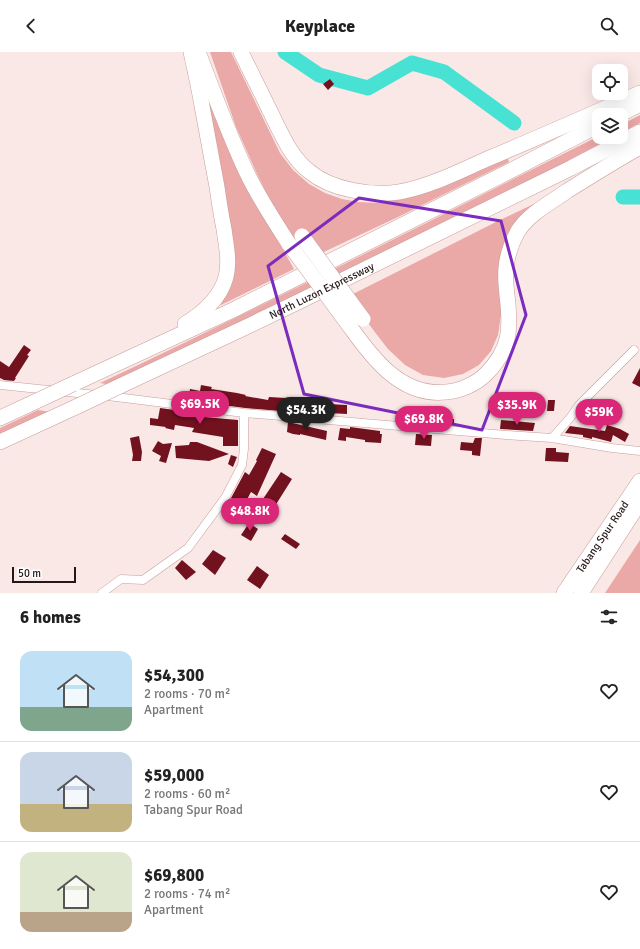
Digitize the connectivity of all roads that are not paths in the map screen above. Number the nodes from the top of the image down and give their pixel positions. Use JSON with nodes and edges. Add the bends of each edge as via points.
{"nodes":[{"id":1,"x":191,"y":52,"type":"edge"},
{"id":2,"x":198,"y":52,"type":"edge"},
{"id":3,"x":241,"y":52,"type":"edge"},
{"id":4,"x":640,"y":93,"type":"edge"},
{"id":5,"x":640,"y":104,"type":"edge"},
{"id":6,"x":628,"y":110,"type":"edge"},
{"id":7,"x":592,"y":129,"type":"edge"},
{"id":8,"x":640,"y":132,"type":"edge"},
{"id":9,"x":640,"y":147,"type":"edge"},
{"id":10,"x":634,"y":350,"type":"dead end"},
{"id":11,"x":104,"y":369,"type":"junction"},
{"id":12,"x":0,"y":385,"type":"edge"},
{"id":13,"x":244,"y":413,"type":"junction"},
{"id":14,"x":0,"y":418,"type":"edge"},
{"id":15,"x":552,"y":438,"type":"junction"},
{"id":16,"x":0,"y":442,"type":"edge"},
{"id":17,"x":640,"y":451,"type":"edge"},
{"id":18,"x":640,"y":481,"type":"edge"},
{"id":19,"x":640,"y":502,"type":"edge"},
{"id":20,"x":102,"y":593,"type":"edge"},
{"id":21,"x":564,"y":593,"type":"edge"},
{"id":22,"x":581,"y":593,"type":"edge"}],
"edges":[{"from":1,"to":11,"type":"highway","via":[[228,253],[226,276],[214,301],[197,316]]},
{"from":2,"to":9,"type":"highway","bridge":true,"via":[[235,148],[258,195],[357,323],[362,343],[389,372],[407,386],[416,389],[452,392],[475,382],[496,362],[507,340],[510,326],[506,268],[510,249],[518,231],[539,209]]},
{"from":3,"to":4,"type":"highway","via":[[284,139],[304,166],[317,177],[339,187],[370,193],[400,192],[441,179]]},
{"from":5,"to":6,"type":"highway"},
{"from":7,"to":11,"type":"highway","name":"North Luzon Expressway","via":[[234,309]]},
{"from":8,"to":16,"type":"highway","name":"North Luzon Expressway","bridge":true,"via":[[278,312]]},
{"from":10,"to":15,"type":"street","via":[[579,406]]},
{"from":11,"to":14,"type":"highway","name":"North Luzon Expressway","bridge":true},
{"from":12,"to":13,"type":"street"},
{"from":13,"to":15,"type":"street"},
{"from":13,"to":20,"type":"street","via":[[242,464],[225,498],[188,548],[142,580],[121,579]]},
{"from":15,"to":17,"type":"street"},
{"from":18,"to":21,"type":"highway","name":"Tabang Spur Road"},
{"from":19,"to":22,"type":"highway","name":"Tabang Spur Road"}]}
